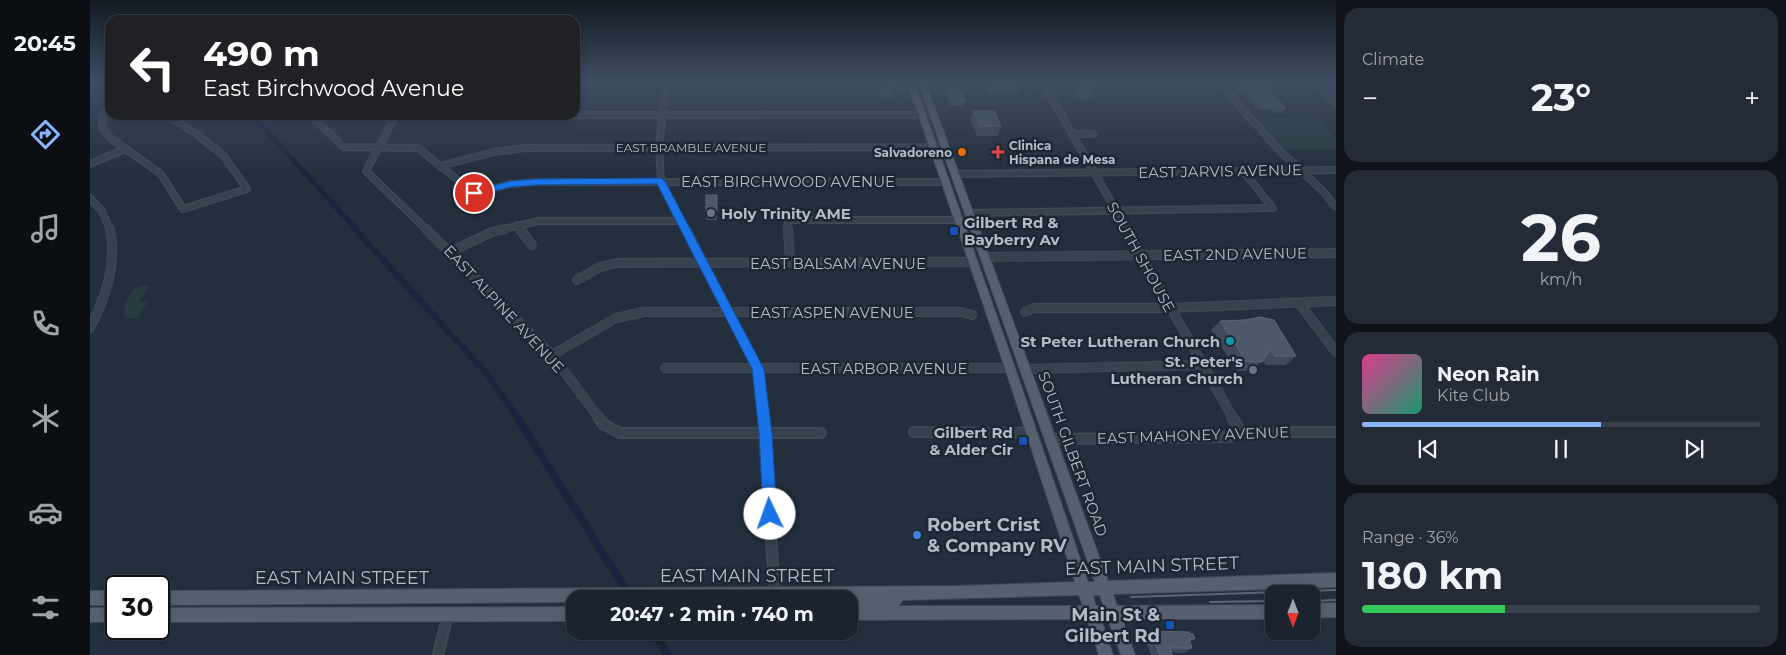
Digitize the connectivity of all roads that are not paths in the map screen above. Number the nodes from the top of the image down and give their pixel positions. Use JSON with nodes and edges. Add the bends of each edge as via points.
{"nodes":[{"id":1,"x":105,"y":112,"type":"edge"},
{"id":2,"x":662,"y":112,"type":"edge"},
{"id":3,"x":921,"y":112,"type":"edge"},
{"id":4,"x":929,"y":112,"type":"edge"},
{"id":5,"x":1059,"y":112,"type":"edge"},
{"id":6,"x":1245,"y":112,"type":"edge"},
{"id":7,"x":662,"y":115,"type":"junction"},
{"id":8,"x":922,"y":115,"type":"junction"},
{"id":9,"x":580,"y":116,"type":"edge"},
{"id":10,"x":175,"y":120,"type":"edge"},
{"id":11,"x":315,"y":120,"type":"edge"},
{"id":12,"x":393,"y":120,"type":"edge"},
{"id":13,"x":1072,"y":134,"type":"junction"},
{"id":14,"x":1093,"y":134,"type":"dead end"},
{"id":15,"x":939,"y":146,"type":"junction"},
{"id":16,"x":378,"y":147,"type":"junction"},
{"id":17,"x":659,"y":147,"type":"junction"},
{"id":18,"x":126,"y":149,"type":"junction"},
{"id":19,"x":90,"y":164,"type":"edge"},
{"id":20,"x":440,"y":166,"type":"junction"},
{"id":21,"x":1242,"y":170,"type":"junction"},
{"id":22,"x":1298,"y":170,"type":"junction"},
{"id":23,"x":1336,"y":170,"type":"edge"},
{"id":24,"x":1094,"y":172,"type":"junction"},
{"id":25,"x":954,"y":174,"type":"junction"},
{"id":26,"x":661,"y":181,"type":"junction"},
{"id":27,"x":946,"y":182,"type":"junction"},
{"id":28,"x":90,"y":198,"type":"edge"},
{"id":29,"x":1335,"y":206,"type":"edge"},
{"id":30,"x":1116,"y":211,"type":"junction"},
{"id":31,"x":968,"y":213,"type":"junction"},
{"id":32,"x":959,"y":220,"type":"junction"},
{"id":33,"x":681,"y":221,"type":"junction"},
{"id":34,"x":517,"y":225,"type":"junction"},
{"id":35,"x":532,"y":245,"type":"dead end"},
{"id":36,"x":450,"y":252,"type":"junction"},
{"id":37,"x":1336,"y":253,"type":"edge"},
{"id":38,"x":1141,"y":255,"type":"junction"},
{"id":39,"x":984,"y":257,"type":"junction"},
{"id":40,"x":973,"y":262,"type":"junction"},
{"id":41,"x":703,"y":263,"type":"junction"},
{"id":42,"x":790,"y":263,"type":"junction"},
{"id":43,"x":577,"y":280,"type":"dead end"},
{"id":44,"x":1336,"y":301,"type":"edge"},
{"id":45,"x":1299,"y":303,"type":"junction"},
{"id":46,"x":1169,"y":308,"type":"junction"},
{"id":47,"x":99,"y":309,"type":"junction"},
{"id":48,"x":90,"y":310,"type":"edge"},
{"id":49,"x":729,"y":312,"type":"junction"},
{"id":50,"x":1025,"y":312,"type":"dead end"},
{"id":51,"x":972,"y":315,"type":"dead end"},
{"id":52,"x":90,"y":328,"type":"edge"},
{"id":53,"x":1336,"y":352,"type":"edge"},
{"id":54,"x":552,"y":355,"type":"junction"},
{"id":55,"x":1202,"y":365,"type":"junction"},
{"id":56,"x":665,"y":368,"type":"dead end"},
{"id":57,"x":1010,"y":368,"type":"junction"},
{"id":58,"x":758,"y":369,"type":"junction"},
{"id":59,"x":1024,"y":369,"type":"junction"},
{"id":60,"x":914,"y":432,"type":"dead end"},
{"id":61,"x":1031,"y":432,"type":"junction"},
{"id":62,"x":1241,"y":432,"type":"junction"},
{"id":63,"x":1336,"y":432,"type":"edge"},
{"id":64,"x":765,"y":433,"type":"junction"},
{"id":65,"x":821,"y":433,"type":"dead end"},
{"id":66,"x":1051,"y":439,"type":"junction"},
{"id":67,"x":1336,"y":580,"type":"edge"},
{"id":68,"x":1104,"y":587,"type":"junction"},
{"id":69,"x":1084,"y":588,"type":"junction"},
{"id":70,"x":775,"y":590,"type":"edge"},
{"id":71,"x":898,"y":593,"type":"junction"},
{"id":72,"x":858,"y":594,"type":"edge"},
{"id":73,"x":365,"y":596,"type":"junction"},
{"id":74,"x":522,"y":596,"type":"junction"},
{"id":75,"x":566,"y":596,"type":"edge"},
{"id":76,"x":90,"y":598,"type":"edge"},
{"id":77,"x":105,"y":598,"type":"edge"},
{"id":78,"x":170,"y":598,"type":"edge"},
{"id":79,"x":858,"y":606,"type":"edge"},
{"id":80,"x":1336,"y":610,"type":"edge"},
{"id":81,"x":1113,"y":611,"type":"junction"},
{"id":82,"x":1320,"y":611,"type":"edge"},
{"id":83,"x":1092,"y":612,"type":"junction"},
{"id":84,"x":1265,"y":612,"type":"edge"},
{"id":85,"x":858,"y":613,"type":"edge"},
{"id":86,"x":358,"y":614,"type":"junction"},
{"id":87,"x":448,"y":614,"type":"junction"},
{"id":88,"x":519,"y":614,"type":"junction"},
{"id":89,"x":566,"y":614,"type":"edge"},
{"id":90,"x":90,"y":615,"type":"edge"},
{"id":91,"x":105,"y":615,"type":"edge"},
{"id":92,"x":170,"y":615,"type":"edge"},
{"id":93,"x":438,"y":655,"type":"edge"},
{"id":94,"x":1106,"y":655,"type":"edge"},
{"id":95,"x":1128,"y":655,"type":"edge"}],
"edges":[{"from":1,"to":18,"type":"street","via":[[102,128]]},
{"from":2,"to":7,"type":"street"},
{"from":3,"to":8,"type":"main road","name":"SOUTH GILBERT ROAD"},
{"from":4,"to":15,"type":"main road","name":"SOUTH GILBERT ROAD"},
{"from":5,"to":13,"type":"street","name":"SOUTH SHOUSE"},
{"from":6,"to":22,"type":"street"},
{"from":7,"to":8,"type":"street"},
{"from":7,"to":9,"type":"street"},
{"from":7,"to":17,"type":"street"},
{"from":8,"to":15,"type":"main road","name":"SOUTH GILBERT ROAD"},
{"from":10,"to":18,"type":"street","via":[[223,155],[247,189],[184,208],[161,174]]},
{"from":11,"to":16,"type":"street","via":[[344,147]]},
{"from":12,"to":16,"type":"street"},
{"from":13,"to":14,"type":"street"},
{"from":13,"to":24,"type":"street","name":"SOUTH SHOUSE"},
{"from":15,"to":17,"type":"street","name":"EAST BRAMBLE AVENUE"},
{"from":15,"to":25,"type":"main road","name":"SOUTH GILBERT ROAD"},
{"from":15,"to":27,"type":"main road","name":"SOUTH GILBERT ROAD"},
{"from":16,"to":20,"type":"street","name":"EAST BIRCHWOOD AVENUE","via":[[418,148]]},
{"from":16,"to":36,"type":"street","name":"EAST ALPINE AVENUE","via":[[366,171]]},
{"from":17,"to":20,"type":"street","name":"EAST BRAMBLE AVENUE","via":[[524,148]]},
{"from":17,"to":26,"type":"street"},
{"from":18,"to":19,"type":"street"},
{"from":20,"to":26,"type":"street","name":"EAST BIRCHWOOD AVENUE","via":[[474,193],[536,182]]},
{"from":21,"to":22,"type":"street","name":"EAST JARVIS AVENUE"},
{"from":21,"to":24,"type":"street","name":"EAST JARVIS AVENUE"},
{"from":21,"to":30,"type":"street","via":[[1273,208]]},
{"from":22,"to":23,"type":"street","name":"EAST JARVIS AVENUE"},
{"from":22,"to":29,"type":"street"},
{"from":24,"to":25,"type":"street","name":"EAST JARVIS AVENUE"},
{"from":24,"to":30,"type":"street","name":"SOUTH SHOUSE"},
{"from":25,"to":31,"type":"main road","name":"SOUTH GILBERT ROAD"},
{"from":26,"to":27,"type":"street","name":"EAST BIRCHWOOD AVENUE"},
{"from":26,"to":33,"type":"street"},
{"from":27,"to":32,"type":"main road","name":"SOUTH GILBERT ROAD"},
{"from":28,"to":47,"type":"street","via":[[104,213],[112,234],[111,273]]},
{"from":30,"to":31,"type":"street"},
{"from":30,"to":38,"type":"street","name":"SOUTH SHOUSE"},
{"from":31,"to":39,"type":"main road","name":"SOUTH GILBERT ROAD"},
{"from":32,"to":40,"type":"main road","name":"SOUTH GILBERT ROAD"},
{"from":32,"to":42,"type":"street","via":[[788,220]]},
{"from":33,"to":34,"type":"street","via":[[539,221]]},
{"from":33,"to":41,"type":"street"},
{"from":34,"to":35,"type":"street"},
{"from":34,"to":36,"type":"street","via":[[492,232]]},
{"from":36,"to":54,"type":"street","name":"EAST ALPINE AVENUE"},
{"from":37,"to":38,"type":"street","name":"EAST 2ND AVENUE"},
{"from":38,"to":39,"type":"street","name":"EAST 2ND AVENUE"},
{"from":38,"to":46,"type":"street","name":"SOUTH SHOUSE"},
{"from":39,"to":59,"type":"main road","name":"SOUTH GILBERT ROAD"},
{"from":40,"to":42,"type":"street","name":"EAST BALSAM AVENUE"},
{"from":40,"to":57,"type":"main road","name":"SOUTH GILBERT ROAD"},
{"from":41,"to":42,"type":"street","name":"EAST BALSAM AVENUE"},
{"from":41,"to":43,"type":"street","name":"EAST BALSAM AVENUE","via":[[617,264],[600,267]]},
{"from":41,"to":49,"type":"street"},
{"from":44,"to":45,"type":"street"},
{"from":45,"to":46,"type":"street"},
{"from":45,"to":53,"type":"street"},
{"from":46,"to":50,"type":"street","via":[[1034,308]]},
{"from":46,"to":55,"type":"street","name":"SOUTH SHOUSE"},
{"from":47,"to":48,"type":"street"},
{"from":47,"to":52,"type":"street"},
{"from":49,"to":51,"type":"street","name":"EAST ASPEN AVENUE","via":[[962,312]]},
{"from":49,"to":54,"type":"street","name":"EAST ASPEN AVENUE","via":[[644,312],[616,318]]},
{"from":49,"to":58,"type":"street"},
{"from":54,"to":64,"type":"street","name":"EAST ALPINE AVENUE","via":[[603,424],[620,433]]},
{"from":55,"to":59,"type":"street"},
{"from":55,"to":62,"type":"street","name":"SOUTH SHOUSE"},
{"from":56,"to":58,"type":"street","name":"EAST ARBOR AVENUE"},
{"from":57,"to":58,"type":"street","name":"EAST ARBOR AVENUE"},
{"from":57,"to":61,"type":"main road","name":"SOUTH GILBERT ROAD"},
{"from":58,"to":64,"type":"street"},
{"from":59,"to":66,"type":"main road","name":"SOUTH GILBERT ROAD"},
{"from":60,"to":61,"type":"street"},
{"from":61,"to":69,"type":"main road","name":"SOUTH GILBERT ROAD"},
{"from":62,"to":63,"type":"street","name":"EAST MAHONEY AVENUE"},
{"from":62,"to":66,"type":"street","name":"EAST MAHONEY AVENUE","via":[[1229,437]]},
{"from":64,"to":65,"type":"street","name":"EAST ALPINE AVENUE"},
{"from":64,"to":70,"type":"street"},
{"from":66,"to":68,"type":"main road","name":"SOUTH GILBERT ROAD"},
{"from":67,"to":68,"type":"main road","name":"EAST MAIN STREET"},
{"from":68,"to":69,"type":"main road","name":"EAST MAIN STREET"},
{"from":68,"to":81,"type":"main road","name":"SOUTH GILBERT ROAD"},
{"from":69,"to":71,"type":"main road","name":"EAST MAIN STREET"},
{"from":69,"to":83,"type":"main road","name":"SOUTH GILBERT ROAD"},
{"from":71,"to":72,"type":"main road","name":"EAST MAIN STREET"},
{"from":71,"to":79,"type":"main road","via":[[896,600],[889,604]]},
{"from":73,"to":74,"type":"main road","name":"EAST MAIN STREET"},
{"from":73,"to":78,"type":"main road","name":"EAST MAIN STREET"},
{"from":73,"to":86,"type":"main road"},
{"from":74,"to":75,"type":"main road","name":"EAST MAIN STREET"},
{"from":74,"to":88,"type":"main road"},
{"from":76,"to":77,"type":"main road"},
{"from":80,"to":82,"type":"main road"},
{"from":81,"to":83,"type":"main road"},
{"from":81,"to":84,"type":"main road"},
{"from":81,"to":95,"type":"main road","name":"SOUTH GILBERT ROAD"},
{"from":83,"to":85,"type":"main road"},
{"from":83,"to":94,"type":"main road","name":"SOUTH GILBERT ROAD"},
{"from":86,"to":87,"type":"main road"},
{"from":86,"to":92,"type":"main road"},
{"from":87,"to":88,"type":"main road"},
{"from":87,"to":93,"type":"street"},
{"from":88,"to":89,"type":"main road"},
{"from":90,"to":91,"type":"main road"}]}
